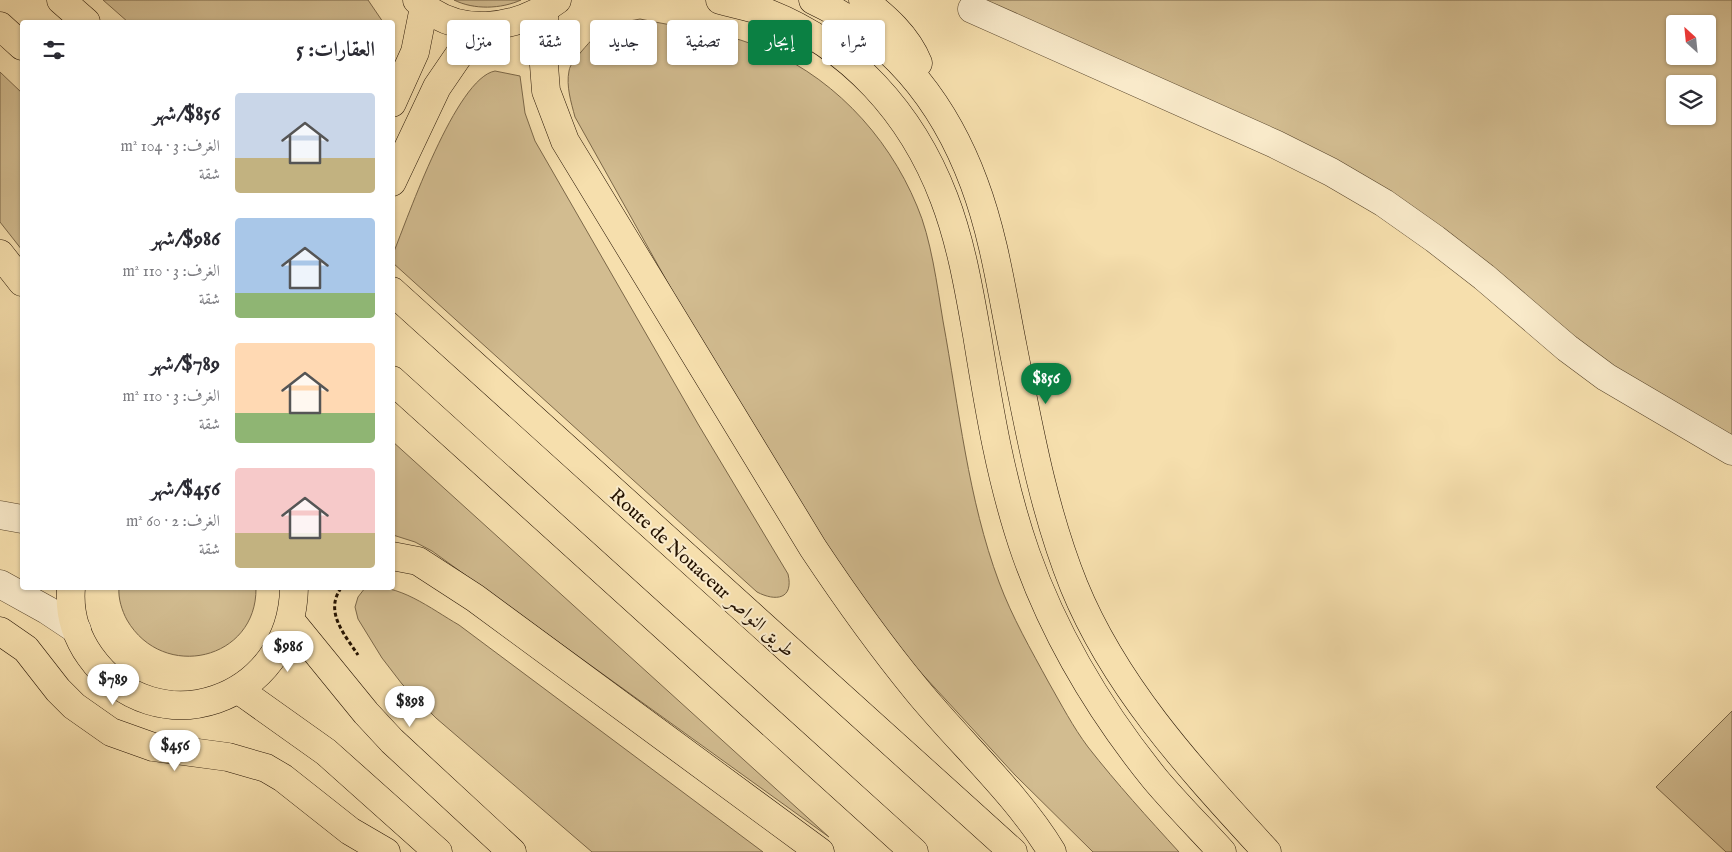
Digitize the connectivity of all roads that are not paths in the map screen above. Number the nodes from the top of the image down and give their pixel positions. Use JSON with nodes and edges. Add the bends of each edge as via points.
{"nodes":[{"id":1,"x":61,"y":0,"type":"edge"},
{"id":2,"x":720,"y":0,"type":"edge"},
{"id":3,"x":813,"y":0,"type":"edge"},
{"id":4,"x":863,"y":0,"type":"edge"},
{"id":5,"x":421,"y":3,"type":"edge"},
{"id":6,"x":551,"y":5,"type":"edge"},
{"id":7,"x":972,"y":9,"type":"dead end"},
{"id":8,"x":84,"y":20,"type":"edge"},
{"id":9,"x":454,"y":20,"type":"edge"},
{"id":10,"x":510,"y":24,"type":"edge"},
{"id":11,"x":0,"y":26,"type":"edge"},
{"id":12,"x":20,"y":44,"type":"edge"},
{"id":13,"x":451,"y":65,"type":"edge"},
{"id":14,"x":395,"y":96,"type":"edge"},
{"id":15,"x":930,"y":97,"type":"junction"},
{"id":16,"x":397,"y":173,"type":"edge"},
{"id":17,"x":0,"y":254,"type":"edge"},
{"id":18,"x":20,"y":279,"type":"edge"},
{"id":19,"x":395,"y":294,"type":"edge"},
{"id":20,"x":395,"y":383,"type":"edge"},
{"id":21,"x":1732,"y":451,"type":"edge"},
{"id":22,"x":0,"y":515,"type":"edge"},
{"id":23,"x":20,"y":519,"type":"edge"},
{"id":24,"x":395,"y":557,"type":"edge"},
{"id":25,"x":0,"y":584,"type":"edge"},
{"id":26,"x":71,"y":590,"type":"edge"},
{"id":27,"x":294,"y":590,"type":"edge"},
{"id":28,"x":291,"y":620,"type":"junction"},
{"id":29,"x":0,"y":630,"type":"edge"},
{"id":30,"x":77,"y":630,"type":"junction"},
{"id":31,"x":239,"y":690,"type":"junction"},
{"id":32,"x":386,"y":852,"type":"edge"},
{"id":33,"x":438,"y":852,"type":"edge"},
{"id":34,"x":512,"y":852,"type":"edge"},
{"id":35,"x":820,"y":852,"type":"edge"},
{"id":36,"x":914,"y":852,"type":"edge"},
{"id":37,"x":1013,"y":852,"type":"edge"},
{"id":38,"x":1052,"y":852,"type":"edge"},
{"id":39,"x":1222,"y":852,"type":"edge"},
{"id":40,"x":1267,"y":852,"type":"edge"}],
"edges":[{"from":1,"to":8,"type":"main road"},
{"from":2,"to":39,"type":"main road","via":[[764,12],[821,40],[871,81],[912,131],[945,199],[958,241],[1001,470],[1026,555],[1045,602],[1066,648],[1123,738],[1157,781]]},
{"from":3,"to":15,"type":"main road","via":[[862,27],[910,71]]},
{"from":4,"to":15,"type":"main road","via":[[905,40],[916,58]]},
{"from":5,"to":9,"type":"main road"},
{"from":5,"to":14,"type":"main road","via":[[415,52]]},
{"from":6,"to":10,"type":"main road"},
{"from":6,"to":38,"type":"main road","via":[[544,65],[546,91],[565,141],[848,600],[916,689],[1027,816]]},
{"from":7,"to":21,"type":"street","via":[[1275,144],[1384,203],[1484,277],[1606,377]]},
{"from":11,"to":12,"type":"main road"},
{"from":13,"to":16,"type":"main road","via":[[437,86]]},
{"from":15,"to":40,"type":"main road","via":[[950,129],[974,182],[993,246],[1033,449],[1048,511],[1075,588],[1107,652],[1146,713],[1192,770]]},
{"from":17,"to":18,"type":"main road"},
{"from":19,"to":37,"type":"main road","name":"Route de Nouaceur طريق النواصر"},
{"from":20,"to":36,"type":"main road"},
{"from":22,"to":23,"type":"street"},
{"from":24,"to":35,"type":"main road","via":[[418,562],[475,598]]},
{"from":25,"to":30,"type":"street"},
{"from":26,"to":30,"type":"main road"},
{"from":27,"to":28,"type":"main road"},
{"from":28,"to":31,"type":"main road","via":[[280,648],[262,672]]},
{"from":28,"to":34,"type":"main road","via":[[392,740]]},
{"from":29,"to":32,"type":"main road","via":[[26,649],[74,706],[111,732],[153,747],[228,757],[266,768],[350,831]]},
{"from":30,"to":31,"type":"main road","via":[[86,650],[104,672],[133,693],[154,702],[198,704]]},
{"from":31,"to":33,"type":"main road","via":[[326,752]]}]}
